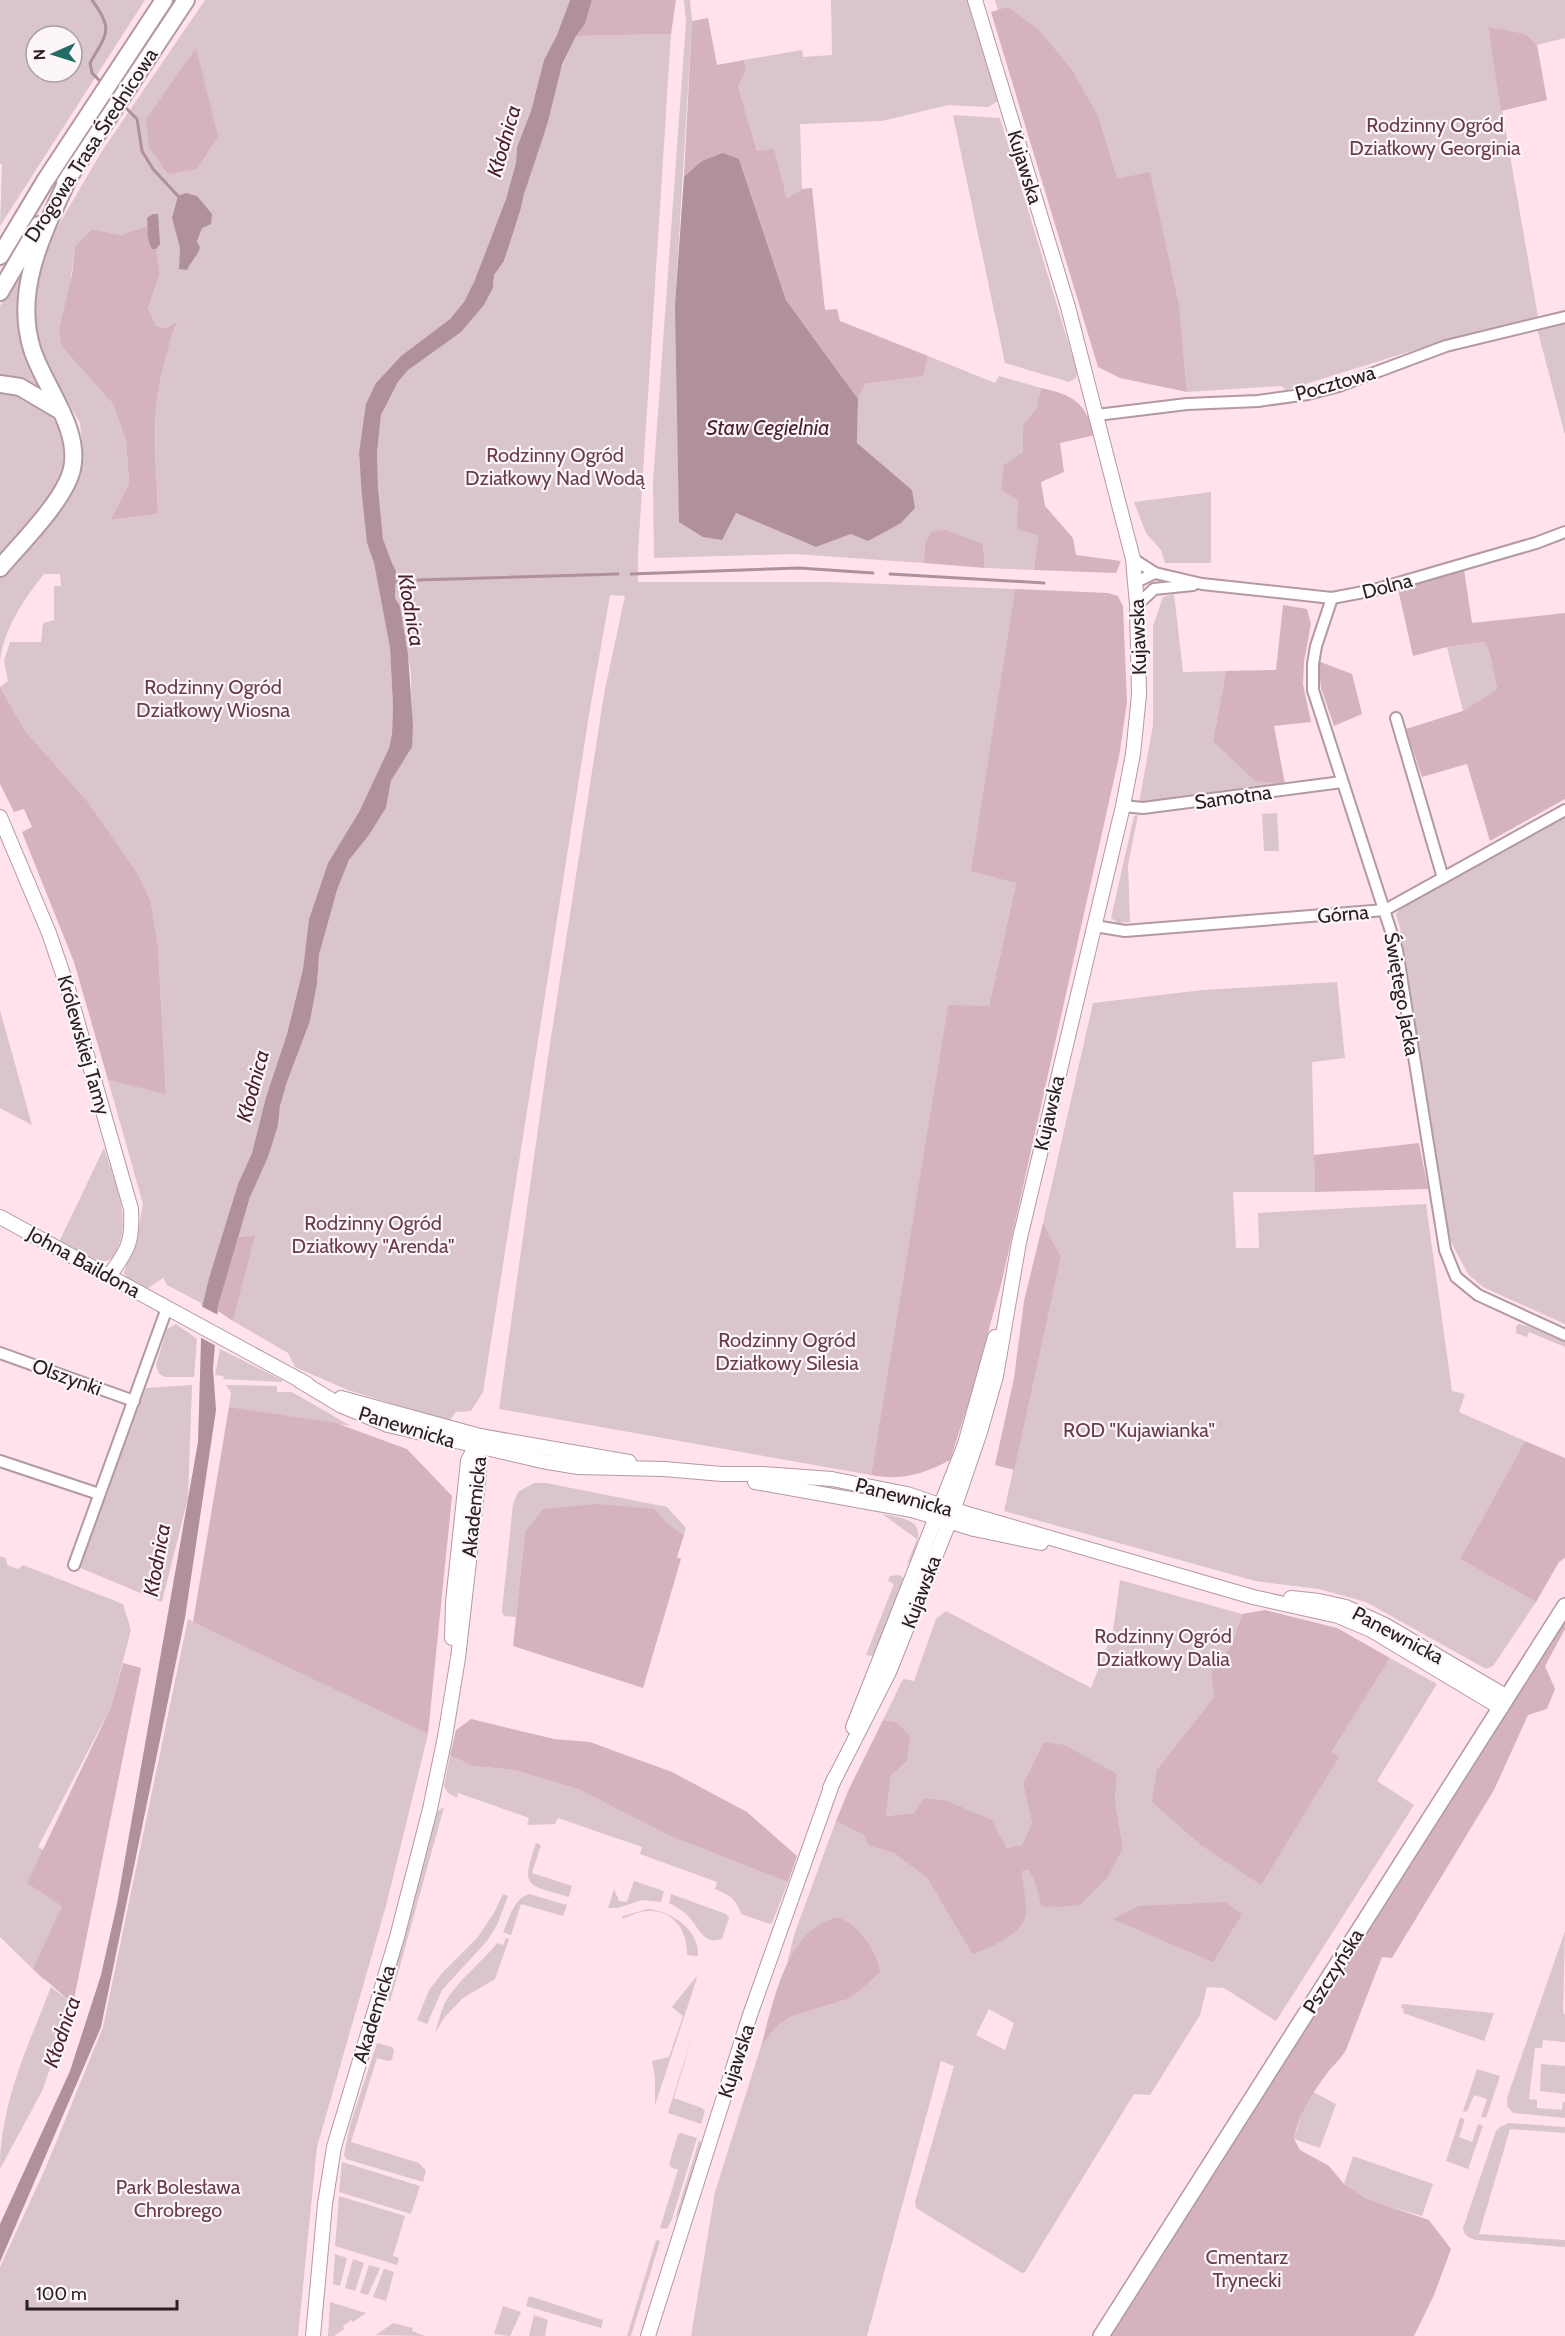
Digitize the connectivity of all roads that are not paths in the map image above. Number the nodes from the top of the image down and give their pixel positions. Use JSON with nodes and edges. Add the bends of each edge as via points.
{"nodes":[{"id":1,"x":164,"y":0,"type":"edge"},
{"id":2,"x":186,"y":0,"type":"edge"},
{"id":3,"x":975,"y":0,"type":"edge"},
{"id":4,"x":70,"y":174,"type":"junction"},
{"id":5,"x":45,"y":182,"type":"junction"},
{"id":6,"x":0,"y":236,"type":"edge"},
{"id":7,"x":0,"y":256,"type":"edge"},
{"id":8,"x":0,"y":292,"type":"edge"},
{"id":9,"x":1565,"y":317,"type":"edge"},
{"id":10,"x":0,"y":384,"type":"edge"},
{"id":11,"x":59,"y":410,"type":"junction"},
{"id":12,"x":1098,"y":415,"type":"junction"},
{"id":13,"x":1565,"y":532,"type":"edge"},
{"id":14,"x":1133,"y":559,"type":"junction"},
{"id":15,"x":0,"y":568,"type":"edge"},
{"id":16,"x":1155,"y":573,"type":"junction"},
{"id":17,"x":1136,"y":582,"type":"junction"},
{"id":18,"x":1202,"y":584,"type":"junction"},
{"id":19,"x":1154,"y":589,"type":"junction"},
{"id":20,"x":1332,"y":598,"type":"junction"},
{"id":21,"x":1137,"y":605,"type":"junction"},
{"id":22,"x":1396,"y":718,"type":"dead end"},
{"id":23,"x":1342,"y":782,"type":"junction"},
{"id":24,"x":1123,"y":806,"type":"junction"},
{"id":25,"x":1565,"y":810,"type":"edge"},
{"id":26,"x":0,"y":817,"type":"edge"},
{"id":27,"x":1443,"y":878,"type":"junction"},
{"id":28,"x":1385,"y":910,"type":"junction"},
{"id":29,"x":1095,"y":926,"type":"junction"},
{"id":30,"x":0,"y":1217,"type":"edge"},
{"id":31,"x":109,"y":1276,"type":"junction"},
{"id":32,"x":172,"y":1311,"type":"junction"},
{"id":33,"x":1565,"y":1335,"type":"edge"},
{"id":34,"x":0,"y":1353,"type":"edge"},
{"id":35,"x":300,"y":1381,"type":"junction"},
{"id":36,"x":134,"y":1401,"type":"junction"},
{"id":37,"x":452,"y":1442,"type":"junction"},
{"id":38,"x":479,"y":1443,"type":"junction"},
{"id":39,"x":500,"y":1452,"type":"junction"},
{"id":40,"x":0,"y":1461,"type":"edge"},
{"id":41,"x":468,"y":1461,"type":"junction"},
{"id":42,"x":664,"y":1469,"type":"junction"},
{"id":43,"x":479,"y":1474,"type":"junction"},
{"id":44,"x":722,"y":1474,"type":"junction"},
{"id":45,"x":99,"y":1494,"type":"junction"},
{"id":46,"x":912,"y":1510,"type":"junction"},
{"id":47,"x":945,"y":1513,"type":"junction"},
{"id":48,"x":974,"y":1529,"type":"junction"},
{"id":49,"x":1082,"y":1548,"type":"junction"},
{"id":50,"x":931,"y":1549,"type":"junction"},
{"id":51,"x":74,"y":1565,"type":"dead end"},
{"id":52,"x":1565,"y":1606,"type":"edge"},
{"id":53,"x":453,"y":1694,"type":"junction"},
{"id":54,"x":1504,"y":1703,"type":"junction"},
{"id":55,"x":313,"y":2336,"type":"edge"},
{"id":56,"x":648,"y":2336,"type":"edge"},
{"id":57,"x":1101,"y":2336,"type":"edge"}],
"edges":[{"from":1,"to":5,"type":"main road","name":"Drogowa Trasa Średnicowa"},
{"from":2,"to":4,"type":"main road","name":"Drogowa Trasa Średnicowa"},
{"from":3,"to":12,"type":"street","name":"Kujawska"},
{"from":4,"to":8,"type":"main road","name":"Drogowa Trasa Średnicowa"},
{"from":4,"to":11,"type":"main road","via":[[46,226],[26,296],[31,348]]},
{"from":5,"to":6,"type":"main road"},
{"from":5,"to":7,"type":"main road","name":"Drogowa Trasa Średnicowa"},
{"from":9,"to":12,"type":"street","name":"Pocztowa","via":[[1446,346],[1308,394]]},
{"from":10,"to":11,"type":"main road","via":[[20,387]]},
{"from":11,"to":15,"type":"main road","via":[[73,445],[73,468],[66,487]]},
{"from":12,"to":14,"type":"street","name":"Kujawska"},
{"from":13,"to":20,"type":"street","name":"Dolna","via":[[1374,590]]},
{"from":14,"to":16,"type":"street","name":"Dolna"},
{"from":14,"to":17,"type":"street","name":"Kujawska"},
{"from":16,"to":17,"type":"street"},
{"from":16,"to":18,"type":"street","name":"Dolna"},
{"from":17,"to":19,"type":"street","name":"Dolna"},
{"from":17,"to":21,"type":"street","name":"Kujawska"},
{"from":18,"to":19,"type":"street","name":"Dolna"},
{"from":18,"to":20,"type":"street","name":"Dolna"},
{"from":19,"to":21,"type":"street"},
{"from":20,"to":23,"type":"street","name":"Świętego Jacka","via":[[1316,646],[1313,690]]},
{"from":21,"to":24,"type":"street","name":"Kujawska","via":[[1139,694]]},
{"from":22,"to":27,"type":"street"},
{"from":23,"to":24,"type":"street","name":"Samotna","via":[[1143,808]]},
{"from":23,"to":28,"type":"street","name":"Świętego Jacka"},
{"from":24,"to":29,"type":"street","name":"Kujawska"},
{"from":25,"to":27,"type":"street","name":"Górna"},
{"from":26,"to":31,"type":"street","name":"Królewskiej Tamy","via":[[57,955],[131,1209],[132,1233]]},
{"from":27,"to":28,"type":"street","name":"Górna"},
{"from":28,"to":29,"type":"street","name":"Górna","via":[[1125,931]]},
{"from":28,"to":33,"type":"street","name":"Świętego Jacka","via":[[1397,950],[1445,1250],[1456,1277],[1478,1296]]},
{"from":29,"to":47,"type":"street","name":"Kujawska","via":[[1011,1283],[996,1376]]},
{"from":30,"to":31,"type":"street","name":"Johna Baildona"},
{"from":31,"to":32,"type":"street","name":"Johna Baildona"},
{"from":32,"to":35,"type":"street","name":"Panewnicka"},
{"from":32,"to":36,"type":"street"},
{"from":34,"to":36,"type":"street","name":"Olszynki"},
{"from":35,"to":37,"type":"street","name":"Panewnicka","via":[[360,1415]]},
{"from":35,"to":38,"type":"street","name":"Panewnicka"},
{"from":36,"to":45,"type":"street"},
{"from":37,"to":38,"type":"street","name":"Panewnicka"},
{"from":37,"to":41,"type":"street"},
{"from":38,"to":39,"type":"street","name":"Panewnicka"},
{"from":38,"to":41,"type":"street","name":"Akademicka"},
{"from":38,"to":42,"type":"street","name":"Panewnicka"},
{"from":38,"to":43,"type":"street","name":"Akademicka"},
{"from":39,"to":42,"type":"street","name":"Panewnicka","via":[[578,1467]]},
{"from":39,"to":43,"type":"street","via":[[490,1456]]},
{"from":40,"to":45,"type":"street"},
{"from":41,"to":53,"type":"street","name":"Akademicka","via":[[453,1602]]},
{"from":42,"to":44,"type":"street","name":"Panewnicka"},
{"from":43,"to":53,"type":"street","name":"Akademicka"},
{"from":44,"to":46,"type":"street","name":"Panewnicka"},
{"from":44,"to":47,"type":"street","name":"Panewnicka","via":[[832,1479],[907,1494]]},
{"from":45,"to":51,"type":"street"},
{"from":46,"to":47,"type":"street","name":"Panewnicka"},
{"from":46,"to":50,"type":"street","via":[[925,1525]]},
{"from":47,"to":48,"type":"street","name":"Panewnicka"},
{"from":47,"to":49,"type":"street","name":"Panewnicka"},
{"from":47,"to":50,"type":"street","name":"Kujawska"},
{"from":48,"to":49,"type":"street","name":"Panewnicka"},
{"from":48,"to":50,"type":"street","via":[[954,1531]]},
{"from":49,"to":54,"type":"street","name":"Panewnicka","via":[[1338,1616]]},
{"from":50,"to":56,"type":"street","name":"Kujawska","via":[[831,1788],[750,2015]]},
{"from":52,"to":54,"type":"main road","name":"Pszczyńska"},
{"from":53,"to":55,"type":"street","name":"Akademicka","via":[[408,1898],[334,2147]]},
{"from":54,"to":57,"type":"main road","name":"Pszczyńska"}]}
